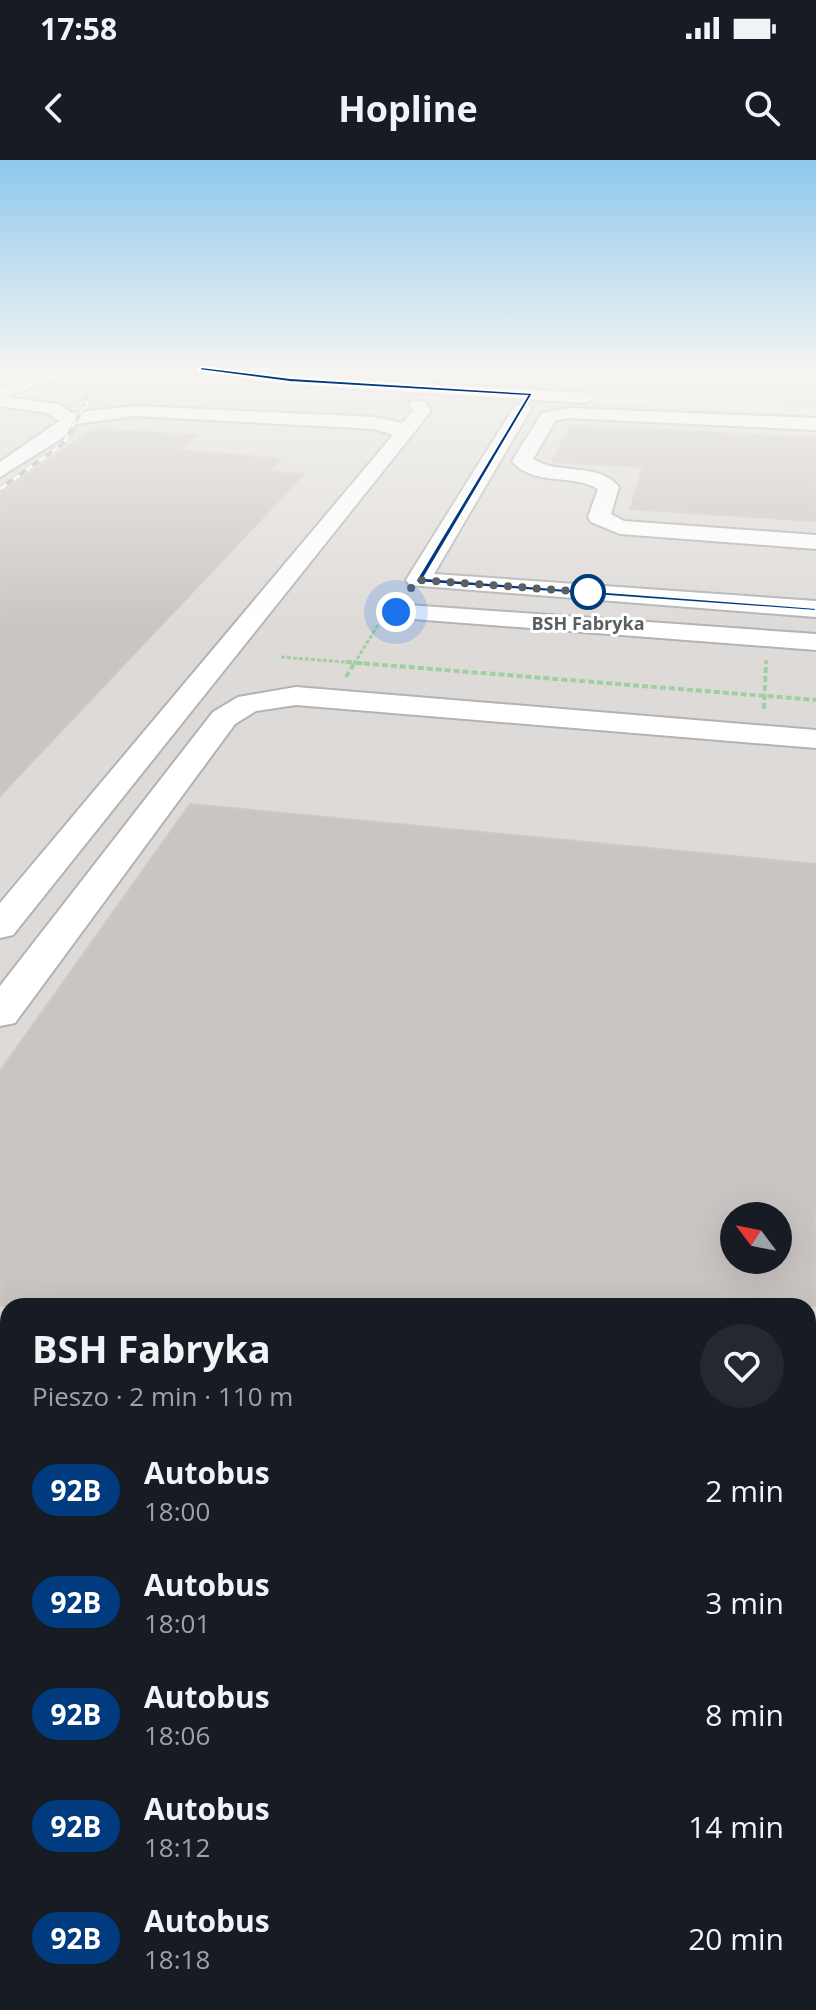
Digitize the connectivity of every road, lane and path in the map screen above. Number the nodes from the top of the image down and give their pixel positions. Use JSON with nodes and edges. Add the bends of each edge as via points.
{"nodes":[{"id":1,"x":24,"y":455,"type":"edge"},
{"id":2,"x":378,"y":455,"type":"edge"},
{"id":3,"x":494,"y":455,"type":"edge"},
{"id":4,"x":525,"y":455,"type":"edge"},
{"id":5,"x":0,"y":471,"type":"edge"},
{"id":6,"x":816,"y":542,"type":"edge"},
{"id":7,"x":416,"y":583,"type":"junction"},
{"id":8,"x":504,"y":586,"type":"junction"},
{"id":9,"x":816,"y":609,"type":"edge"},
{"id":10,"x":767,"y":640,"type":"junction"},
{"id":11,"x":813,"y":641,"type":"edge"},
{"id":12,"x":281,"y":657,"type":"dead end"},
{"id":13,"x":765,"y":695,"type":"junction"},
{"id":14,"x":816,"y":700,"type":"edge"},
{"id":15,"x":764,"y":709,"type":"dead end"},
{"id":16,"x":816,"y":739,"type":"edge"},
{"id":17,"x":0,"y":927,"type":"edge"},
{"id":18,"x":0,"y":1014,"type":"edge"}],
"edges":[{"from":1,"to":5,"type":"street"},
{"from":2,"to":17,"type":"street"},
{"from":3,"to":7,"type":"street"},
{"from":4,"to":6,"type":"street","via":[[522,461],[542,471],[606,484],[599,517],[620,527]]},
{"from":7,"to":8,"type":"street"},
{"from":7,"to":10,"type":"street","via":[[405,606],[396,612]]},
{"from":8,"to":9,"type":"street"},
{"from":8,"to":11,"type":"street","via":[[561,614]]},
{"from":10,"to":11,"type":"street"},
{"from":10,"to":13,"type":"path"},
{"from":12,"to":13,"type":"path"},
{"from":13,"to":14,"type":"path"},
{"from":13,"to":15,"type":"path"},
{"from":16,"to":18,"type":"street","via":[[296,696],[248,703],[224,718]]}]}
